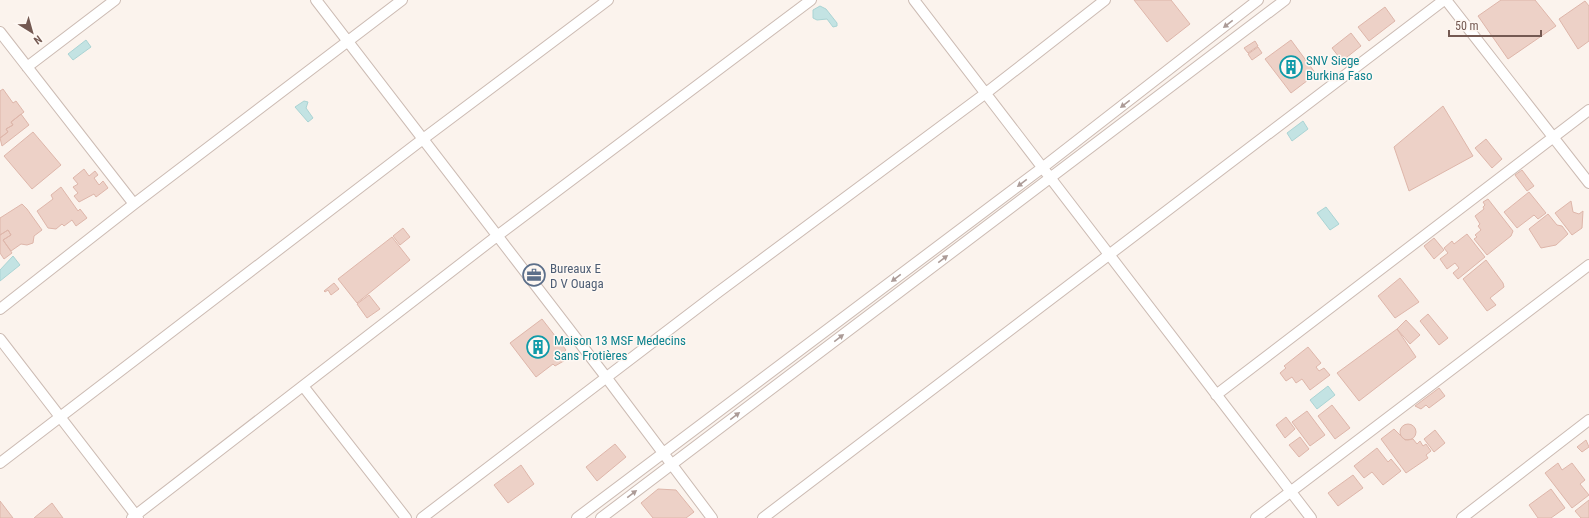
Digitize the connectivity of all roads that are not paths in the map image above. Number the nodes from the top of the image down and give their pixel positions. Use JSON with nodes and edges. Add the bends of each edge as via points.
{"nodes":[{"id":1,"x":115,"y":0,"type":"edge"},
{"id":2,"x":316,"y":0,"type":"edge"},
{"id":3,"x":402,"y":0,"type":"edge"},
{"id":4,"x":608,"y":0,"type":"edge"},
{"id":5,"x":811,"y":0,"type":"edge"},
{"id":6,"x":914,"y":0,"type":"edge"},
{"id":7,"x":1105,"y":0,"type":"edge"},
{"id":8,"x":1258,"y":0,"type":"edge"},
{"id":9,"x":1285,"y":0,"type":"edge"},
{"id":10,"x":1445,"y":0,"type":"edge"},
{"id":11,"x":0,"y":32,"type":"edge"},
{"id":12,"x":348,"y":42,"type":"junction"},
{"id":13,"x":27,"y":67,"type":"junction"},
{"id":14,"x":986,"y":93,"type":"junction"},
{"id":15,"x":1589,"y":110,"type":"edge"},
{"id":16,"x":1553,"y":136,"type":"junction"},
{"id":17,"x":423,"y":139,"type":"junction"},
{"id":18,"x":1042,"y":168,"type":"junction"},
{"id":19,"x":1050,"y":179,"type":"junction"},
{"id":20,"x":1589,"y":183,"type":"edge"},
{"id":21,"x":134,"y":204,"type":"junction"},
{"id":22,"x":497,"y":236,"type":"junction"},
{"id":23,"x":1109,"y":254,"type":"junction"},
{"id":24,"x":1589,"y":265,"type":"edge"},
{"id":25,"x":0,"y":310,"type":"edge"},
{"id":26,"x":0,"y":339,"type":"edge"},
{"id":27,"x":606,"y":377,"type":"junction"},
{"id":28,"x":303,"y":386,"type":"junction"},
{"id":29,"x":1216,"y":395,"type":"junction"},
{"id":30,"x":60,"y":417,"type":"junction"},
{"id":31,"x":1589,"y":420,"type":"edge"},
{"id":32,"x":662,"y":453,"type":"junction"},
{"id":33,"x":0,"y":463,"type":"edge"},
{"id":34,"x":671,"y":464,"type":"junction"},
{"id":35,"x":1290,"y":492,"type":"junction"},
{"id":36,"x":135,"y":517,"type":"edge"},
{"id":37,"x":406,"y":518,"type":"edge"},
{"id":38,"x":422,"y":518,"type":"edge"},
{"id":39,"x":577,"y":518,"type":"edge"},
{"id":40,"x":601,"y":518,"type":"edge"},
{"id":41,"x":712,"y":518,"type":"edge"},
{"id":42,"x":763,"y":518,"type":"edge"},
{"id":43,"x":1256,"y":518,"type":"edge"},
{"id":44,"x":1311,"y":518,"type":"edge"},
{"id":45,"x":1462,"y":518,"type":"edge"}],
"edges":[{"from":1,"to":13,"type":"street"},
{"from":2,"to":12,"type":"street"},
{"from":3,"to":12,"type":"street"},
{"from":4,"to":17,"type":"street"},
{"from":5,"to":22,"type":"street"},
{"from":6,"to":14,"type":"street"},
{"from":7,"to":14,"type":"street"},
{"from":8,"to":18,"type":"street","one_way":true},
{"from":9,"to":19,"type":"street"},
{"from":10,"to":16,"type":"street"},
{"from":10,"to":23,"type":"street"},
{"from":11,"to":13,"type":"street"},
{"from":12,"to":17,"type":"street"},
{"from":12,"to":21,"type":"street"},
{"from":13,"to":21,"type":"street"},
{"from":14,"to":18,"type":"street"},
{"from":14,"to":27,"type":"street"},
{"from":15,"to":16,"type":"street"},
{"from":16,"to":20,"type":"street"},
{"from":16,"to":29,"type":"street"},
{"from":17,"to":22,"type":"street"},
{"from":17,"to":30,"type":"street"},
{"from":18,"to":19,"type":"street"},
{"from":18,"to":32,"type":"street","one_way":true},
{"from":19,"to":23,"type":"street"},
{"from":34,"to":19,"type":"street","one_way":true},
{"from":21,"to":25,"type":"street"},
{"from":22,"to":27,"type":"street"},
{"from":22,"to":28,"type":"street"},
{"from":23,"to":29,"type":"street"},
{"from":23,"to":42,"type":"street"},
{"from":24,"to":35,"type":"street"},
{"from":26,"to":30,"type":"street"},
{"from":27,"to":32,"type":"street"},
{"from":27,"to":38,"type":"street"},
{"from":28,"to":36,"type":"street"},
{"from":28,"to":37,"type":"street"},
{"from":29,"to":35,"type":"street"},
{"from":30,"to":33,"type":"street"},
{"from":30,"to":36,"type":"street"},
{"from":31,"to":45,"type":"street"},
{"from":32,"to":34,"type":"street"},
{"from":32,"to":39,"type":"street"},
{"from":40,"to":34,"type":"street","one_way":true},
{"from":34,"to":41,"type":"street"},
{"from":35,"to":43,"type":"street"},
{"from":35,"to":44,"type":"street"}]}
